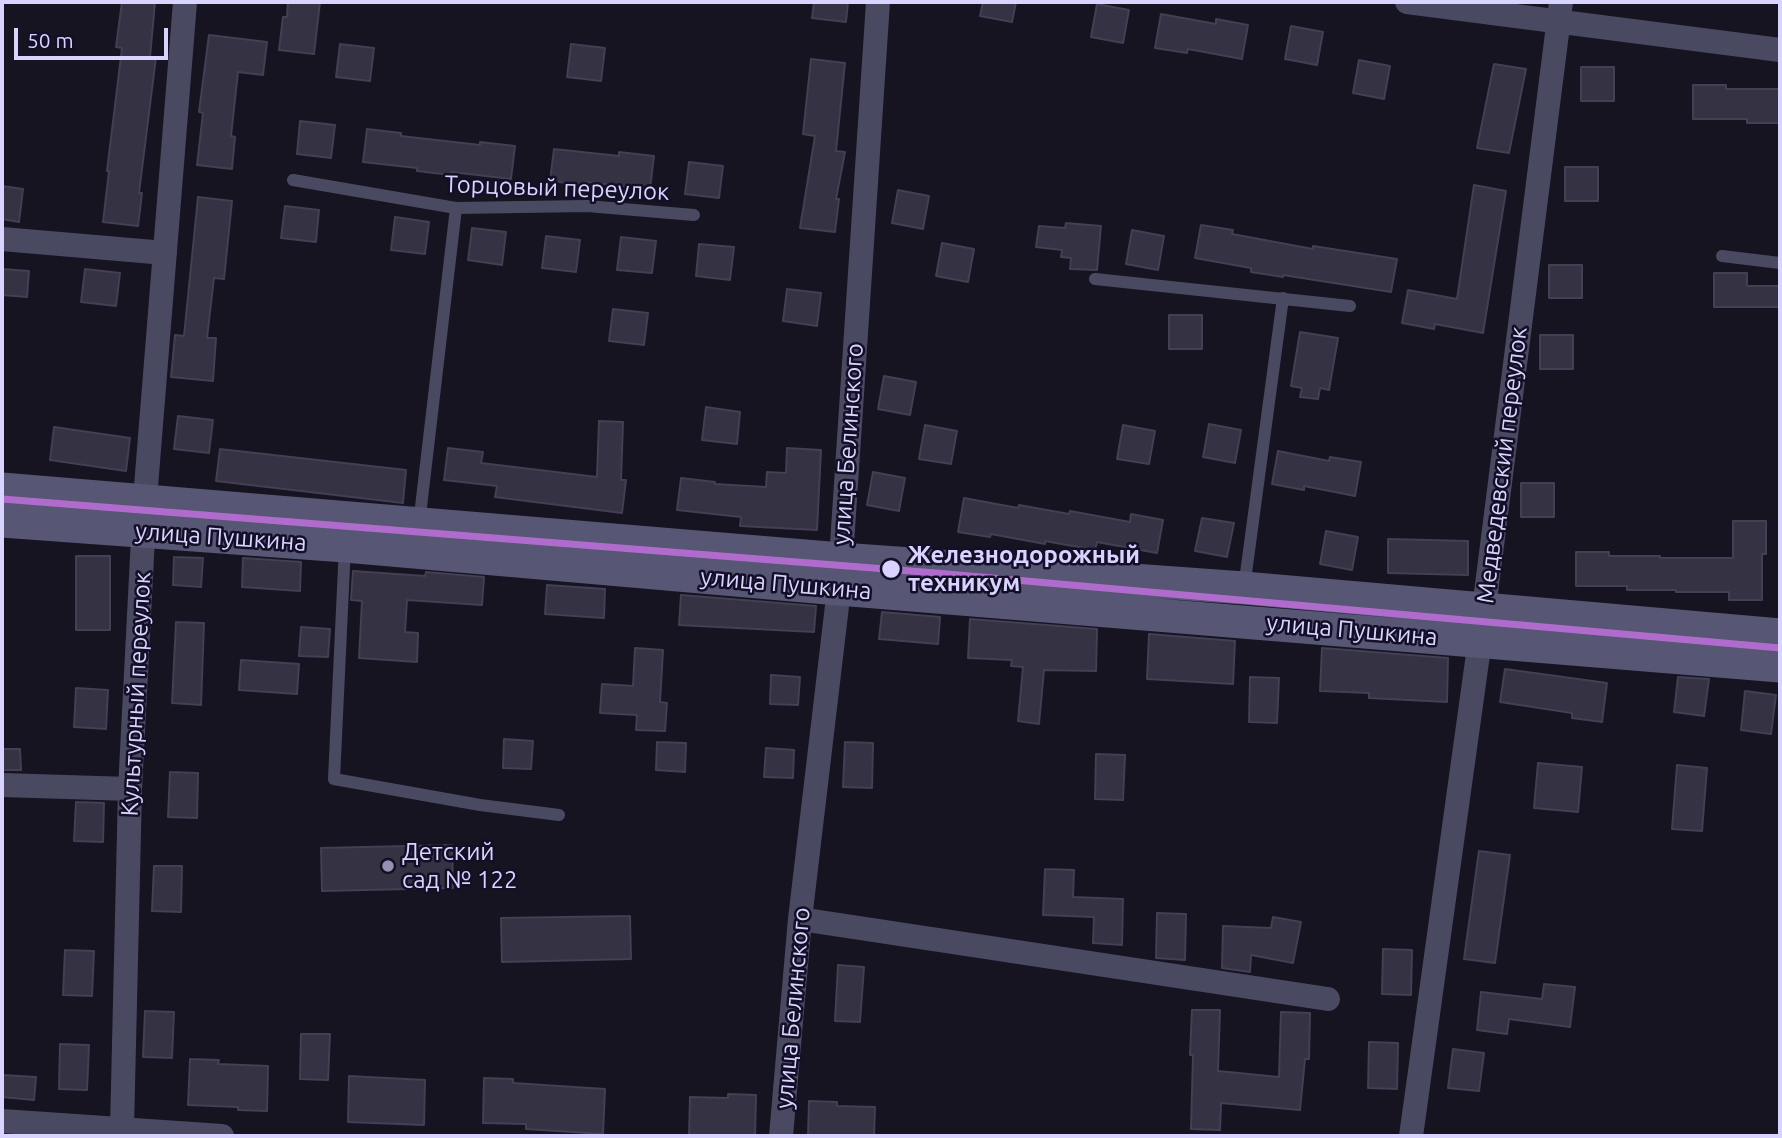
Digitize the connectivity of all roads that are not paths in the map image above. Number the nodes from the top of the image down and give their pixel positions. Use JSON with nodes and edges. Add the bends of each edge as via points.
{"nodes":[{"id":1,"x":185,"y":2,"type":"edge"},
{"id":2,"x":878,"y":2,"type":"edge"},
{"id":3,"x":1407,"y":2,"type":"edge"},
{"id":4,"x":1560,"y":12,"type":"edge"},
{"id":5,"x":1780,"y":50,"type":"edge"},
{"id":6,"x":293,"y":180,"type":"dead end"},
{"id":7,"x":456,"y":208,"type":"junction"},
{"id":8,"x":694,"y":215,"type":"dead end"},
{"id":9,"x":2,"y":239,"type":"edge"},
{"id":10,"x":165,"y":253,"type":"junction"},
{"id":11,"x":1723,"y":256,"type":"dead end"},
{"id":12,"x":1780,"y":264,"type":"edge"},
{"id":13,"x":1095,"y":279,"type":"dead end"},
{"id":14,"x":1283,"y":298,"type":"junction"},
{"id":15,"x":1350,"y":306,"type":"dead end"},
{"id":16,"x":2,"y":489,"type":"edge"},
{"id":17,"x":144,"y":515,"type":"junction"},
{"id":18,"x":2,"y":521,"type":"edge"},
{"id":19,"x":419,"y":524,"type":"junction"},
{"id":20,"x":345,"y":546,"type":"junction"},
{"id":21,"x":840,"y":574,"type":"junction"},
{"id":22,"x":1244,"y":588,"type":"junction"},
{"id":23,"x":1482,"y":624,"type":"junction"},
{"id":24,"x":1780,"y":635,"type":"edge"},
{"id":25,"x":1780,"y":666,"type":"edge"},
{"id":26,"x":2,"y":785,"type":"edge"},
{"id":27,"x":130,"y":789,"type":"junction"},
{"id":28,"x":559,"y":815,"type":"dead end"},
{"id":29,"x":800,"y":919,"type":"junction"},
{"id":30,"x":1328,"y":999,"type":"dead end"},
{"id":31,"x":2,"y":1121,"type":"edge"},
{"id":32,"x":122,"y":1133,"type":"edge"},
{"id":33,"x":222,"y":1136,"type":"edge"},
{"id":34,"x":781,"y":1136,"type":"edge"},
{"id":35,"x":1411,"y":1136,"type":"edge"}],
"edges":[{"from":1,"to":10,"type":"street","name":"Культурный переулок"},
{"from":2,"to":21,"type":"street","name":"улица Белинского"},
{"from":3,"to":4,"type":"street"},
{"from":4,"to":5,"type":"street"},
{"from":4,"to":23,"type":"street","name":"Медведевский переулок"},
{"from":6,"to":7,"type":"lane","name":"Торцовый переулок"},
{"from":7,"to":8,"type":"lane","name":"Торцовый переулок","via":[[587,206]]},
{"from":7,"to":19,"type":"lane"},
{"from":9,"to":10,"type":"street"},
{"from":10,"to":17,"type":"street","name":"Культурный переулок"},
{"from":11,"to":12,"type":"lane"},
{"from":13,"to":14,"type":"lane"},
{"from":14,"to":15,"type":"lane"},
{"from":14,"to":22,"type":"lane"},
{"from":16,"to":17,"type":"main road","name":"улица Пушкина"},
{"from":17,"to":18,"type":"main road","name":"улица Пушкина"},
{"from":17,"to":19,"type":"main road","name":"улица Пушкина"},
{"from":17,"to":20,"type":"main road","name":"улица Пушкина"},
{"from":17,"to":27,"type":"street","name":"Культурный переулок"},
{"from":19,"to":21,"type":"main road","name":"улица Пушкина"},
{"from":20,"to":21,"type":"main road","name":"улица Пушкина"},
{"from":20,"to":28,"type":"lane","via":[[334,779]]},
{"from":21,"to":22,"type":"main road","name":"улица Пушкина"},
{"from":21,"to":23,"type":"main road","name":"улица Пушкина"},
{"from":21,"to":29,"type":"street","name":"улица Белинского"},
{"from":22,"to":23,"type":"main road","name":"улица Пушкина"},
{"from":23,"to":24,"type":"main road","name":"улица Пушкина"},
{"from":23,"to":25,"type":"main road","name":"улица Пушкина"},
{"from":23,"to":35,"type":"street","name":"Медведевский переулок"},
{"from":26,"to":27,"type":"street"},
{"from":27,"to":32,"type":"street","name":"Культурный переулок"},
{"from":29,"to":30,"type":"street"},
{"from":29,"to":34,"type":"street","name":"улица Белинского"},
{"from":31,"to":32,"type":"street"},
{"from":32,"to":33,"type":"street"}]}
